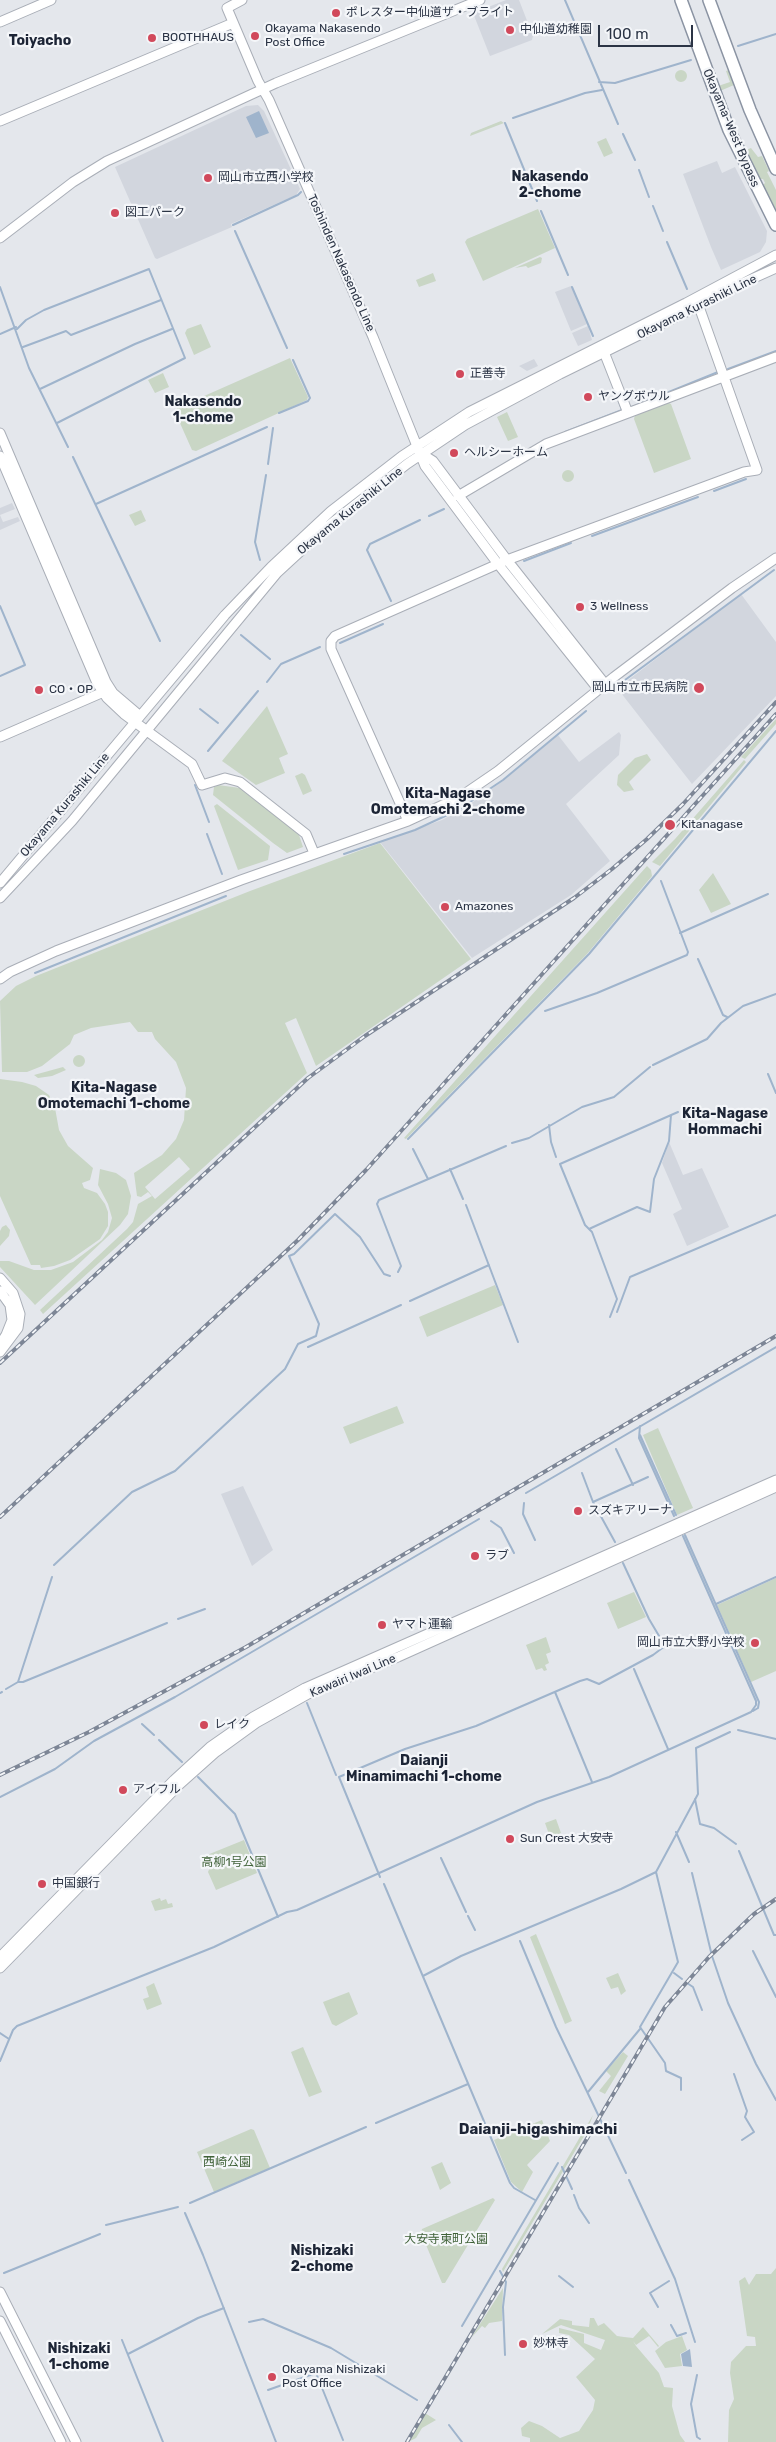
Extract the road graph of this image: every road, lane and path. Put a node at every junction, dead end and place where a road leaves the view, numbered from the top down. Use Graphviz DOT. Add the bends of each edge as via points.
graph roads {
  1 [pos="51,0"];
  2 [pos="242,0"];
  3 [pos="480,0"];
  4 [pos="681,0"];
  5 [pos="709,0"];
  6 [pos="0,22"];
  7 [pos="233,23"];
  8 [pos="262,89"];
  9 [pos="0,121"];
  10 [pos="776,169"];
  11 [pos="776,225"];
  12 [pos="0,238"];
  13 [pos="776,255"];
  14 [pos="776,268"];
  15 [pos="697,301"];
  16 [pos="604,352"];
  17 [pos="776,357"];
  18 [pos="725,377"];
  19 [pos="628,413"];
  20 [pos="0,433"];
  21 [pos="419,450"];
  22 [pos="0,456"];
  23 [pos="458,496"];
  24 [pos="776,558"];
  25 [pos="502,562"];
  26 [pos="601,686"];
  27 [pos="107,691"];
  28 [pos="137,719"];
  29 [pos="146,731"];
  30 [pos="0,737"];
  31 [pos="408,821"];
  32 [pos="314,853"];
  33 [pos="0,883"];
  34 [pos="0,898"];
  35 [pos="0,979"];
  36 [pos="0,1278"];
  37 [pos="0,1291"];
  38 [pos="0,1344"];
  39 [pos="0,1352"];
  40 [pos="776,1480"];
  41 [pos="776,1487"];
  42 [pos="0,1957"];
  43 [pos="0,1968"];
  44 [pos="0,2292"];
  45 [pos="0,2322"];
  46 [pos="61,2442"];
  47 [pos="76,2442"];
  1 -- 6 [label="main road"];
  2 -- 7 [label="main road, Toshinden Nakasendo Line" via="227,8"];
  3 -- 8 [label="main road"];
  4 -- 11 [label="highway, Okayama-West Bypass" via="729,130"];
  5 -- 10 [label="highway, Okayama-West Bypass"];
  7 -- 8 [label="main road, Toshinden Nakasendo Line"];
  7 -- 9 [label="main road"];
  8 -- 12 [label="main road" via="107,161"];
  8 -- 21 [label="main road, Toshinden Nakasendo Line" via="270,100 374,337"];
  13 -- 15 [label="main road, Okayama Kurashiki Line"];
  14 -- 15 [label="main road, Okayama Kurashiki Line"];
  15 -- 16 [label="main road, Okayama Kurashiki Line"];
  15 -- 18 [label="main road"];
  15 -- 21 [label="main road, Okayama Kurashiki Line" via="476,408"];
  16 -- 19 [label="main road"];
  16 -- 21 [label="main road, Okayama Kurashiki Line"];
  17 -- 18 [label="main road"];
  18 -- 19 [label="main road"];
  18 -- 25 [label="main road" via="758,470 744,472"];
  19 -- 23 [label="main road" via="546,444"];
  20 -- 27 [label="main road" via="72,599"];
  21 -- 23 [label="main road" via="433,461"];
  21 -- 25 [label="main road, Toshinden Nakasendo Line" via="425,466"];
  21 -- 28 [label="main road, Okayama Kurashiki Line" via="331,511 283,555 225,615"];
  21 -- 29 [label="main road, Okayama Kurashiki Line" via="288,561"];
  22 -- 27 [label="main road"];
  23 -- 25 [label="main road"];
  24 -- 26 [label="main road"];
  25 -- 26 [label="main road"];
  25 -- 31 [label="main road" via="330,641"];
  26 -- 31 [label="main road" via="479,786"];
  27 -- 28 [label="main road"];
  27 -- 30 [label="main road"];
  28 -- 29 [label="main road"];
  28 -- 33 [label="main road, Okayama Kurashiki Line"];
  29 -- 32 [label="main road" via="192,764 202,785 225,778 240,782 306,834"];
  29 -- 34 [label="main road, Okayama Kurashiki Line" via="72,821"];
  31 -- 32 [label="main road"];
  32 -- 35 [label="main road" via="56,951"];
  36 -- 39 [label="main road" via="13,1293 20,1314 18,1328"];
  37 -- 38 [label="main road" via="10,1305 12,1320"];
  40 -- 42 [label="main road, Kawairi Iwai Line" via="305,1688 253,1717 210,1747 174,1780"];
  41 -- 43 [label="main road, Kawairi Iwai Line" via="398,1657 308,1694 256,1723 183,1780"];
  44 -- 47 [label="main road"];
  45 -- 46 [label="main road"];
}
